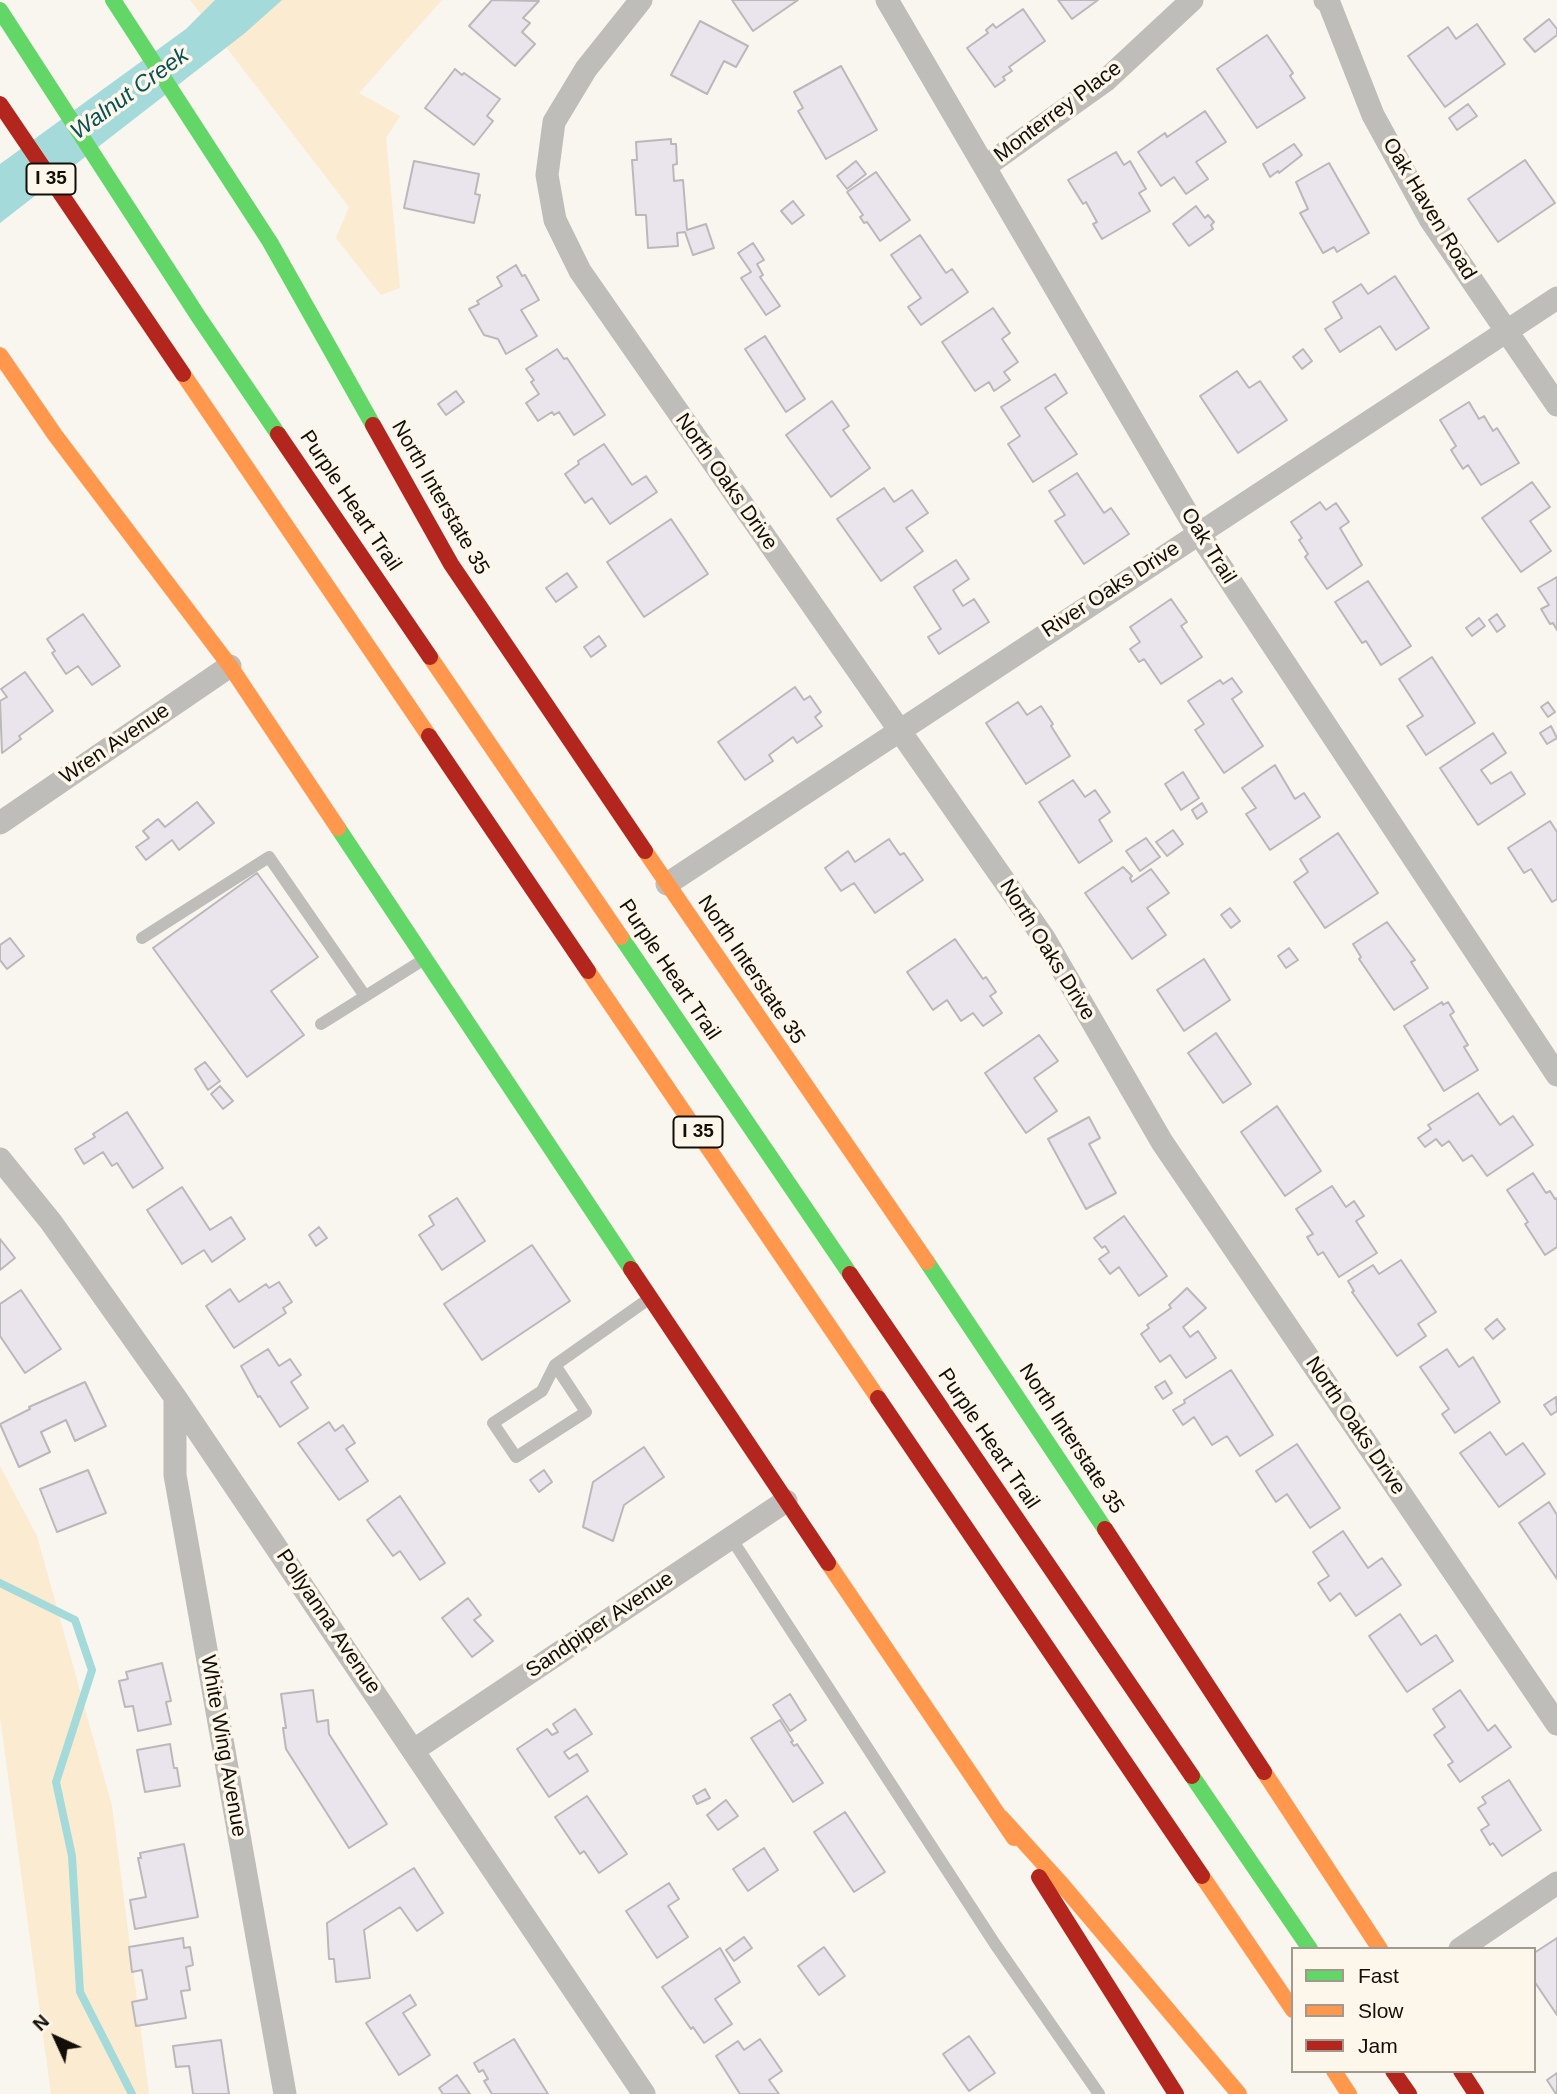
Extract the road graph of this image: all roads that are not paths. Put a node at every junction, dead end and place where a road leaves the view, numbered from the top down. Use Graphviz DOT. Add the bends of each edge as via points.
graph roads {
  1 [pos="641,0"];
  2 [pos="887,0"];
  3 [pos="1192,0"];
  4 [pos="1325,0"];
  5 [pos="115,3"];
  6 [pos="0,10"];
  7 [pos="0,104"];
  8 [pos="986,166"];
  9 [pos="1557,298"];
  10 [pos="1508,331"];
  11 [pos="0,355"];
  12 [pos="1557,405"];
  13 [pos="1198,532"];
  14 [pos="230,666"];
  15 [pos="898,730"];
  16 [pos="0,823"];
  17 [pos="667,884"];
  18 [pos="142,938"];
  19 [pos="426,958"];
  20 [pos="365,996"];
  21 [pos="321,1024"];
  22 [pos="1557,1075"];
  23 [pos="0,1159"];
  24 [pos="651,1298"];
  25 [pos="555,1365"];
  26 [pos="175,1397"];
  27 [pos="786,1501"];
  28 [pos="731,1538"];
  29 [pos="1557,1724"];
  30 [pos="414,1749"];
  31 [pos="1000,1817"];
  32 [pos="1557,1882"];
  33 [pos="1309,1947"];
  34 [pos="1379,1947"];
  35 [pos="1463,1947"];
  36 [pos="1291,2007"];
  37 [pos="1335,2073"];
  38 [pos="1395,2073"];
  39 [pos="1462,2073"];
  40 [pos="285,2094"];
  41 [pos="644,2094"];
  42 [pos="1099,2094"];
  43 [pos="1176,2094"];
  44 [pos="1239,2094"];
  45 [pos="1349,2094"];
  46 [pos="1409,2094"];
  47 [pos="1476,2094"];
  1 -- 15 [label="street, North Oaks Drive" via="586,69 554,122 547,175 555,220 580,271"];
  2 -- 8 [label="street, Oak Trail"];
  3 -- 8 [label="street, Monterrey Place" via="1105,81"];
  4 -- 10 [label="street, Oak Haven Road" via="1373,115 1430,219"];
  5 -- 17 [label="main road, North Interstate 35" via="270,242 451,564"];
  6 -- 33 [label="main road, Purple Heart Trail / I 35" via="206,327"];
  7 -- 36 [label="main road, I 35"];
  8 -- 13 [label="street, Oak Trail"];
  9 -- 10 [label="street, River Oaks Drive"];
  10 -- 12 [label="street, Oak Haven Road"];
  10 -- 13 [label="street, River Oaks Drive"];
  11 -- 14 [label="main road"];
  13 -- 15 [label="street, River Oaks Drive"];
  13 -- 22 [label="street, Oak Trail"];
  14 -- 16 [label="street, Wren Avenue"];
  14 -- 19 [label="main road"];
  15 -- 17 [label="street, River Oaks Drive"];
  15 -- 29 [label="street, North Oaks Drive" via="1044,938 1163,1142"];
  17 -- 34 [label="main road, North Interstate 35" via="995,1361"];
  18 -- 20 [label="lane" via="269,857"];
  19 -- 20 [label="lane"];
  19 -- 24 [label="main road"];
  20 -- 21 [label="lane"];
  23 -- 26 [label="street, Pollyanna Avenue" via="51,1222"];
  24 -- 25 [label="lane"];
  24 -- 27 [label="main road"];
  25 -- 25 [label="lane" via="542,1391 493,1423 516,1457 586,1412"];
  26 -- 30 [label="street, Pollyanna Avenue"];
  26 -- 40 [label="street, White Wing Avenue" via="175,1475"];
  27 -- 28 [label="street, Sandpiper Avenue"];
  27 -- 31 [label="main road"];
  28 -- 30 [label="street, Sandpiper Avenue"];
  28 -- 42 [label="lane" via="995,1944"];
  30 -- 41 [label="street, Pollyanna Avenue"];
  31 -- 43 [label="main road"];
  31 -- 44 [label="main road"];
  32 -- 35 [label="street"];
  37 -- 45 [label="main road"];
  38 -- 46 [label="main road"];
  39 -- 47 [label="main road"];
}
